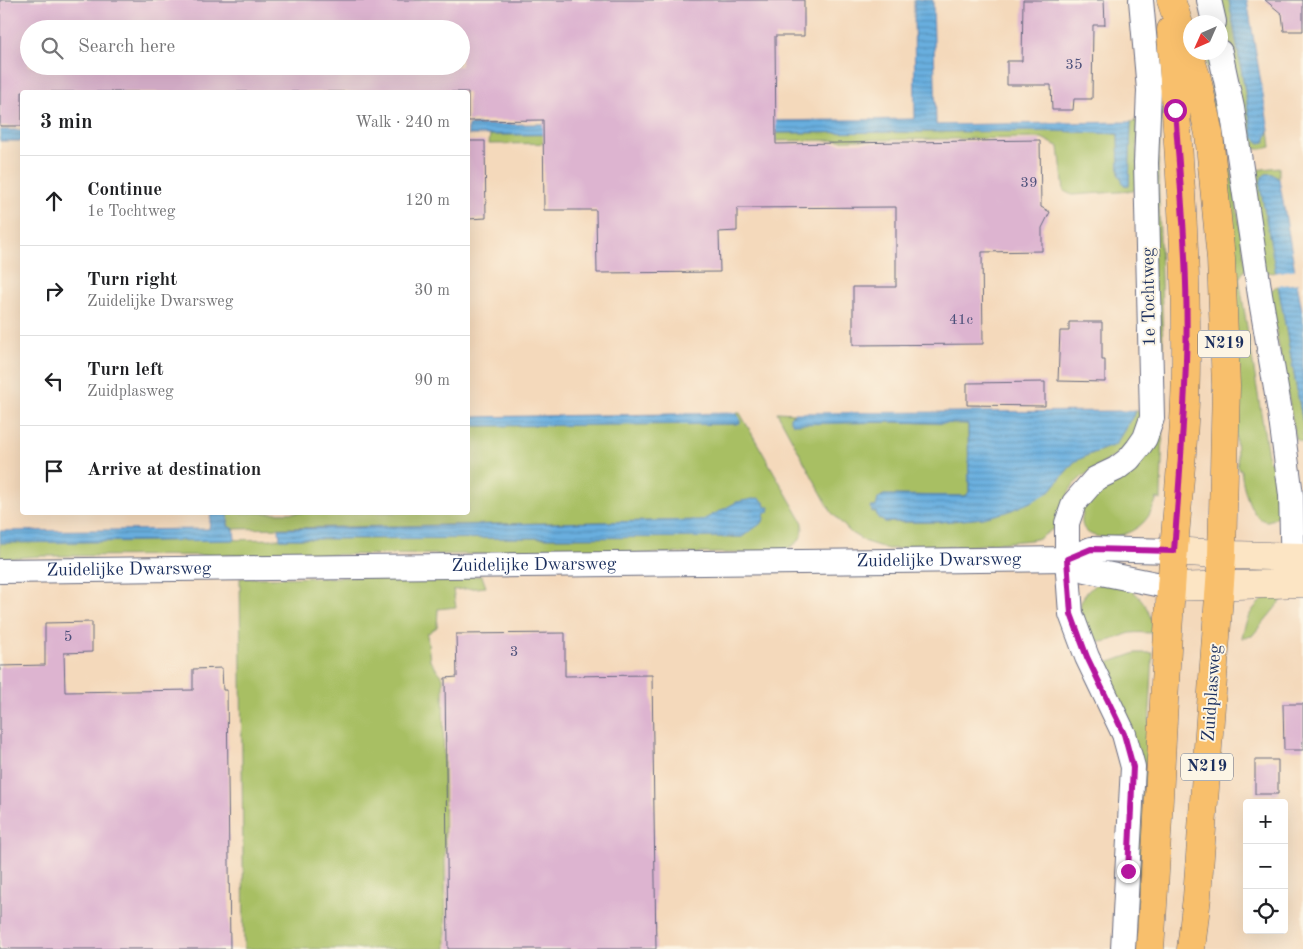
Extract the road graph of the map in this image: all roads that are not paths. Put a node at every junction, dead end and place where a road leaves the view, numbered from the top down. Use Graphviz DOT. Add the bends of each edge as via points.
graph roads {
  1 [pos="1141,0"];
  2 [pos="1170,0"];
  3 [pos="1209,0"];
  4 [pos="1212,15"];
  5 [pos="1222,60"];
  6 [pos="1174,551"];
  7 [pos="1222,555"];
  8 [pos="1067,559"];
  9 [pos="1298,570"];
  10 [pos="0,571"];
  11 [pos="1220,585"];
  12 [pos="1171,587"];
  13 [pos="1123,949"];
  14 [pos="1150,949"];
  15 [pos="1190,949"];
  1 -- 8 [label="street, 1e Tochtweg" via="1149,90 1146,163 1152,418 1145,438 1129,459 1095,479 1074,503 1067,523"];
  2 -- 6 [label="main road, 1e Tochtweg / N219" via="1186,274 1186,360"];
  2 -- 7 [label="main road, 1e Tochtweg / N219" via="1197,79 1209,134 1220,249 1226,386"];
  3 -- 4 [label="street"];
  5 -- 9 [label="street" via="1280,412"];
  6 -- 7 [label="street, Zuidelijke Dwarsweg"];
  6 -- 8 [label="street, Zuidelijke Dwarsweg" via="1091,549"];
  6 -- 12 [label="main road, N219"];
  7 -- 9 [label="street, Zuidelijke Dwarsweg"];
  7 -- 11 [label="main road, N219"];
  8 -- 10 [label="street, Zuidelijke Dwarsweg"];
  8 -- 12 [label="street, Zuidelijke Dwarsweg" via="1086,570"];
  8 -- 13 [label="street" via="1071,614 1087,657 1124,734 1133,767"];
  9 -- 11 [label="street, Zuidelijke Dwarsweg"];
  11 -- 12 [label="street, Zuidelijke Dwarsweg"];
  11 -- 15 [label="main road, Zuidplasweg / N219" via="1197,897"];
  12 -- 14 [label="main road, N219"];
}
